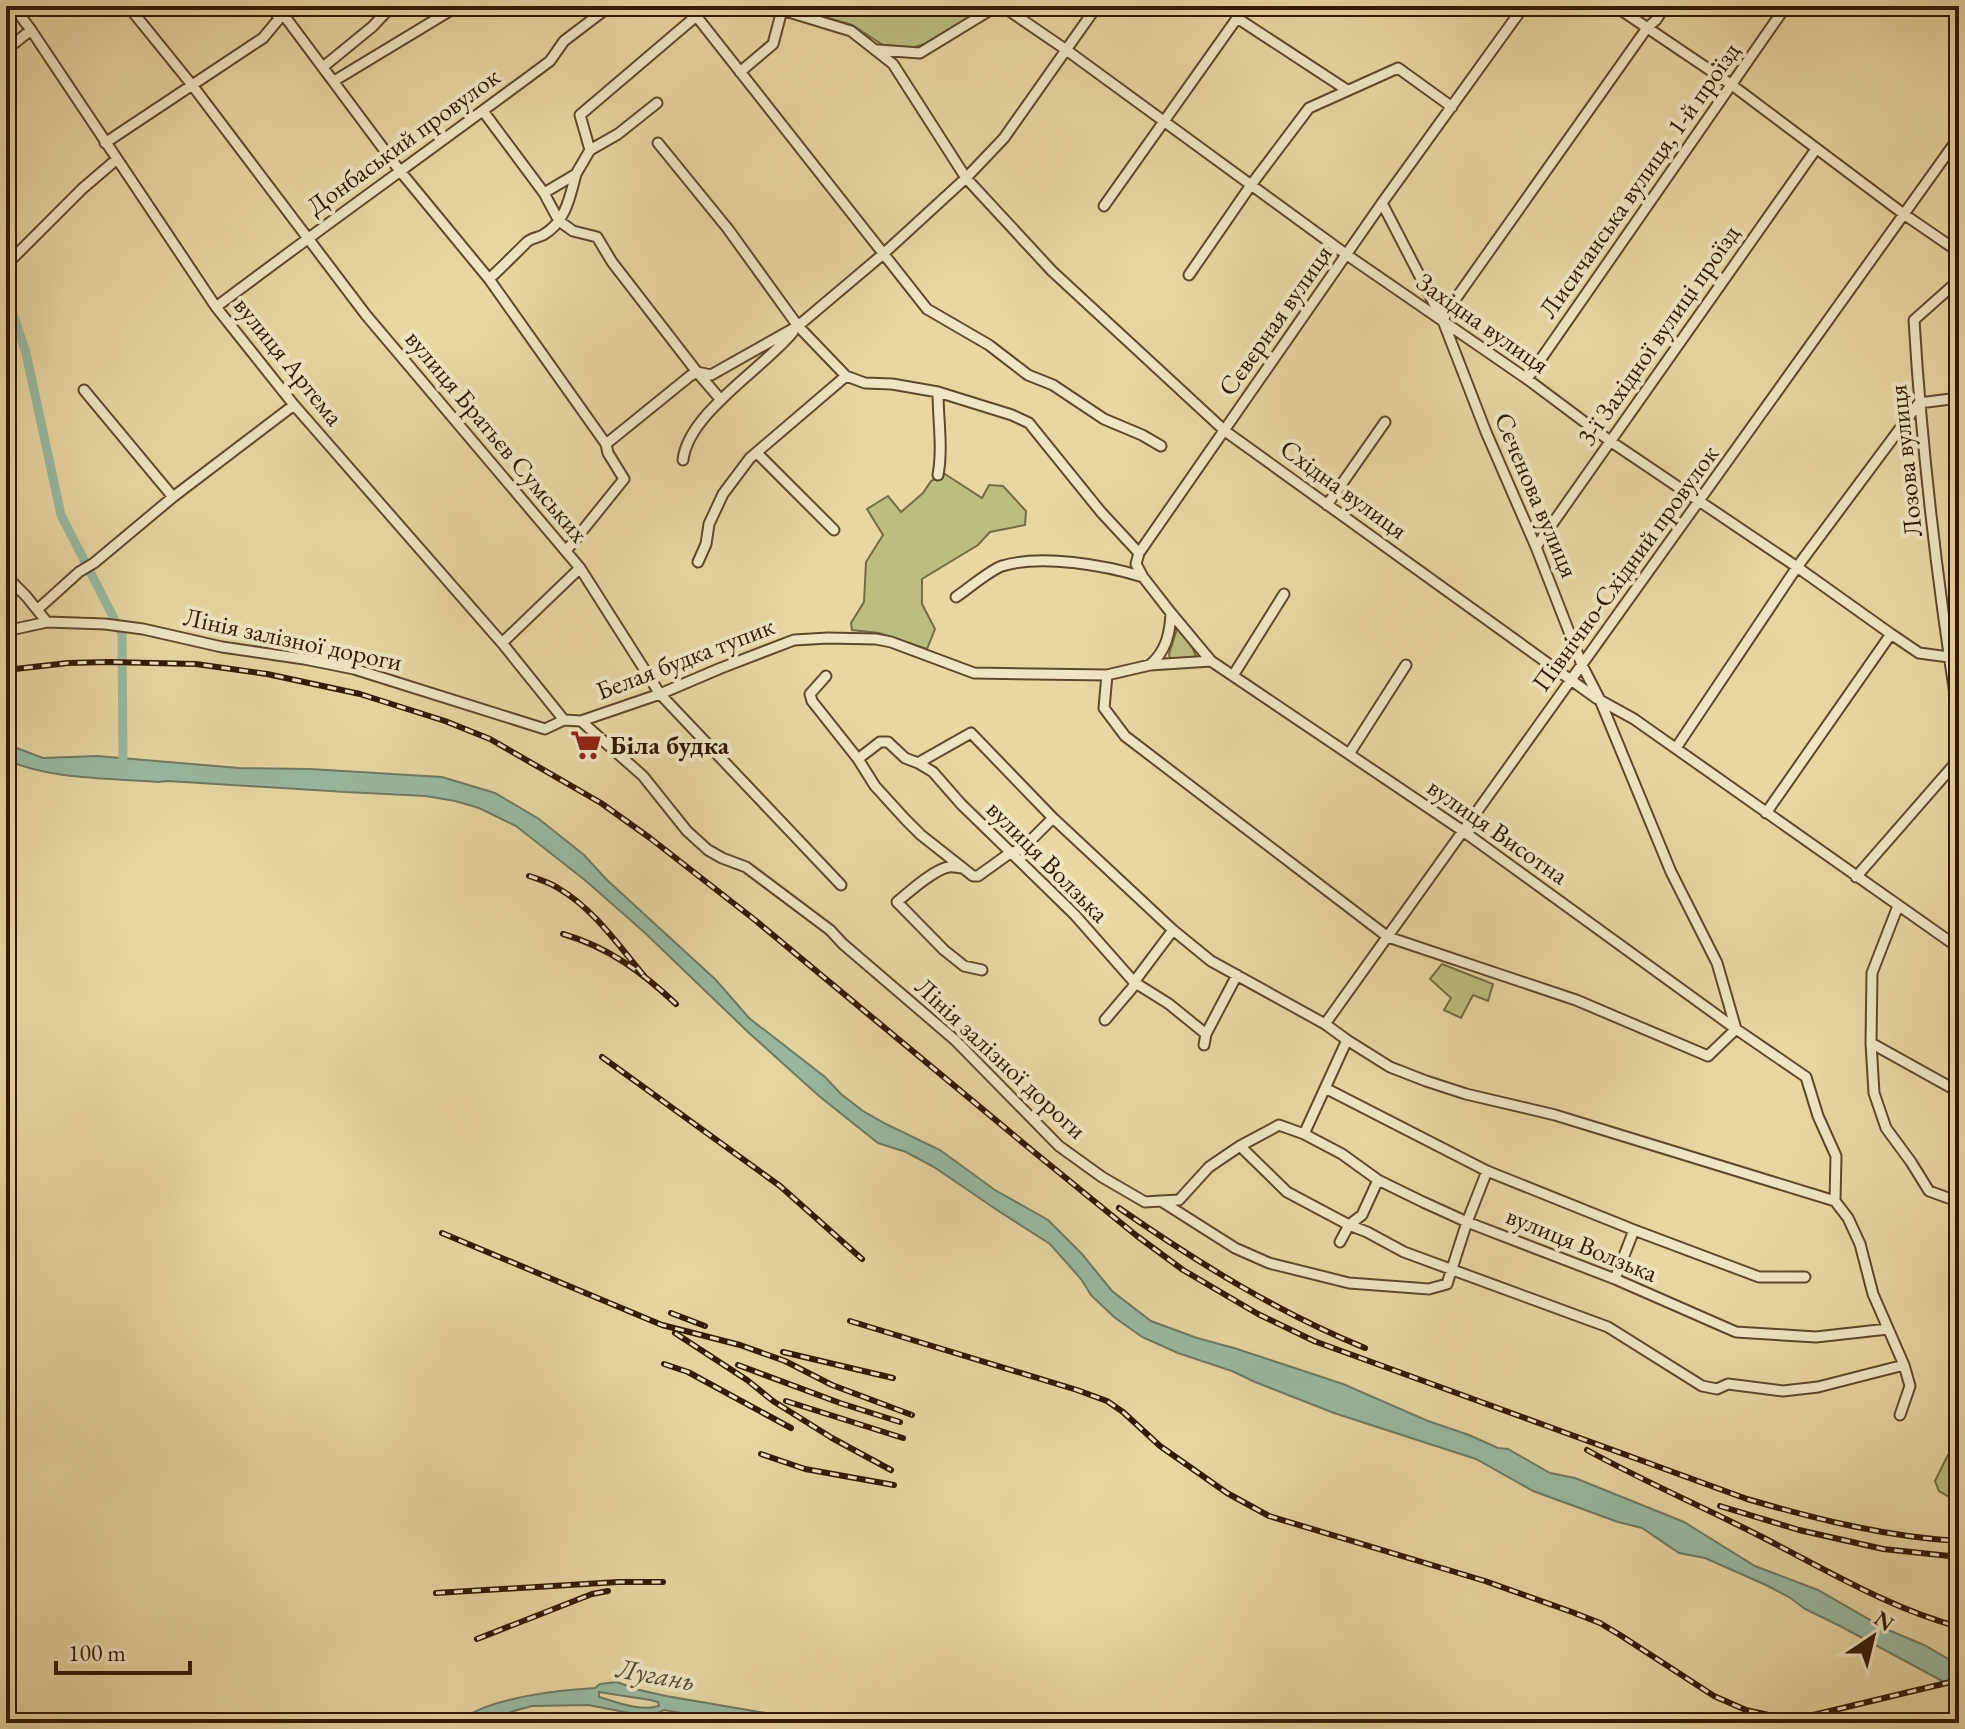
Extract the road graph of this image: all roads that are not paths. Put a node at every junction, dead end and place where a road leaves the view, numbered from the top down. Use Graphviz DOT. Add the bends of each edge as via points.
graph roads {
  1 [pos="13,6"];
  2 [pos="128,6"];
  3 [pos="271,6"];
  4 [pos="293,6"];
  5 [pos="392,6"];
  6 [pos="458,6"];
  7 [pos="610,6"];
  8 [pos="708,6"];
  9 [pos="770,6"];
  10 [pos="1000,6"];
  11 [pos="1097,6"];
  12 [pos="1524,6"];
  13 [pos="1615,6"];
  14 [pos="1665,6"];
  15 [pos="1786,6"];
  16 [pos="782,10"];
  17 [pos="1241,12"];
  18 [pos="281,16"];
  19 [pos="697,17"];
  20 [pos="1647,28"];
  21 [pos="31,30"];
  22 [pos="1065,49"];
  23 [pos="6,50"];
  24 [pos="876,50"];
  25 [pos="323,67"];
  26 [pos="740,72"];
  27 [pos="334,81"];
  28 [pos="192,85"];
  29 [pos="1732,85"];
  30 [pos="1347,90"];
  31 [pos="657,103"];
  32 [pos="1452,107"];
  33 [pos="483,111"];
  34 [pos="1162,122"];
  35 [pos="1959,137"];
  36 [pos="105,143"];
  37 [pos="658,143"];
  38 [pos="1816,149"];
  39 [pos="590,150"];
  40 [pos="117,159"];
  41 [pos="400,171"];
  42 [pos="576,174"];
  43 [pos="966,178"];
  44 [pos="1251,185"];
  45 [pos="544,193"];
  46 [pos="1382,203"];
  47 [pos="1104,206"];
  48 [pos="1905,215"];
  49 [pos="559,221"];
  50 [pos="307,238"];
  51 [pos="1959,252"];
  52 [pos="882,255"];
  53 [pos="1347,255"];
  54 [pos="9,263"];
  55 [pos="1189,275"];
  56 [pos="489,279"];
  57 [pos="1959,280"];
  58 [pos="216,307"];
  59 [pos="1443,321"];
  60 [pos="798,326"];
  61 [pos="697,372"];
  62 [pos="846,376"];
  63 [pos="1527,379"];
  64 [pos="84,390"];
  65 [pos="938,392"];
  66 [pos="1959,398"];
  67 [pos="721,400"];
  68 [pos="1919,403"];
  69 [pos="294,405"];
  70 [pos="1385,422"];
  71 [pos="1225,431"];
  72 [pos="1610,441"];
  73 [pos="606,444"];
  74 [pos="1161,446"];
  75 [pos="757,453"];
  76 [pos="683,460"];
  77 [pos="938,475"];
  78 [pos="173,497"];
  79 [pos="1700,501"];
  80 [pos="1327,505"];
  81 [pos="834,530"];
  82 [pos="1536,547"];
  83 [pos="566,551"];
  84 [pos="1139,553"];
  85 [pos="698,562"];
  86 [pos="1797,567"];
  87 [pos="580,568"];
  88 [pos="6,576"];
  89 [pos="1143,577"];
  90 [pos="1284,594"];
  91 [pos="956,597"];
  92 [pos="38,609"];
  93 [pos="1171,613"];
  94 [pos="47,622"];
  95 [pos="6,631"];
  96 [pos="1891,634"];
  97 [pos="502,643"];
  98 [pos="1954,656"];
  99 [pos="1211,661"];
  100 [pos="1150,665"];
  101 [pos="1406,665"];
  102 [pos="1582,665"];
  103 [pos="1234,674"];
  104 [pos="1107,675"];
  105 [pos="826,676"];
  106 [pos="1571,680"];
  107 [pos="660,694"];
  108 [pos="1600,700"];
  109 [pos="564,720"];
  110 [pos="1959,720"];
  111 [pos="581,721"];
  112 [pos="1676,748"];
  113 [pos="1349,754"];
  114 [pos="858,759"];
  115 [pos="1959,759"];
  116 [pos="918,763"];
  117 [pos="1766,813"];
  118 [pos="1053,818"];
  119 [pos="1463,831"];
  120 [pos="1010,853"];
  121 [pos="966,869"];
  122 [pos="1856,877"];
  123 [pos="841,885"];
  124 [pos="1898,906"];
  125 [pos="1173,930"];
  126 [pos="1388,937"];
  127 [pos="1959,948"];
  128 [pos="982,970"];
  129 [pos="1237,975"];
  130 [pos="1134,982"];
  131 [pos="1105,1020"];
  132 [pos="1325,1024"];
  133 [pos="1736,1029"];
  134 [pos="1347,1040"];
  135 [pos="1871,1043"];
  136 [pos="1325,1088"];
  137 [pos="1959,1092"];
  138 [pos="1304,1134"];
  139 [pos="1240,1146"];
  140 [pos="1487,1171"];
  141 [pos="1378,1180"];
  142 [pos="1161,1201"];
  143 [pos="1835,1201"];
  144 [pos="1959,1202"];
  145 [pos="1467,1222"];
  146 [pos="1349,1225"];
  147 [pos="1634,1230"];
  148 [pos="1340,1242"];
  149 [pos="1452,1270"];
  150 [pos="1805,1277"];
  151 [pos="1615,1279"];
  152 [pos="1888,1329"];
  153 [pos="1904,1365"];
  154 [pos="1900,1415"];
  1 -- 21 [label="street, вулиця Артема"];
  2 -- 28 [label="street, вулиця Братьєв Сумських"];
  3 -- 18 [label="street"];
  4 -- 18 [label="street"];
  5 -- 25 [label="street"];
  6 -- 27 [label="street"];
  7 -- 33 [label="street, Донбаський провулок" via="564,41 550,61"];
  8 -- 19 [label="street"];
  9 -- 16 [label="street, Східна вулиця"];
  10 -- 22 [label="street, Західна вулиця"];
  10 -- 24 [label="street, Західна вулиця" via="920,53"];
  11 -- 22 [label="street"];
  12 -- 32 [label="street, Сєвєрная вулиця"];
  13 -- 20 [label="street"];
  14 -- 20 [label="street"];
  15 -- 29 [label="street, Лисичанська вулиця, 1-й проїзд"];
  16 -- 24 [label="street, Східна вулиця" via="851,31"];
  16 -- 26 [label="street" via="773,44"];
  17 -- 30 [label="street"];
  17 -- 34 [label="street"];
  18 -- 25 [label="street"];
  18 -- 28 [label="street" via="263,38"];
  19 -- 26 [label="street"];
  19 -- 39 [label="street" via="580,115"];
  20 -- 29 [label="street"];
  20 -- 59 [label="street"];
  21 -- 23 [label="street"];
  21 -- 36 [label="street, вулиця Артема"];
  22 -- 34 [label="street, Західна вулиця"];
  22 -- 43 [label="street" via="1004,138"];
  24 -- 43 [label="street, Східна вулиця" via="893,64"];
  25 -- 27 [label="street"];
  26 -- 52 [label="street"];
  27 -- 41 [label="street"];
  28 -- 36 [label="street"];
  28 -- 50 [label="street, вулиця Братьєв Сумських"];
  29 -- 38 [label="street"];
  29 -- 63 [label="street, Лисичанська вулиця, 1-й проїзд"];
  30 -- 32 [label="street" via="1398,68"];
  30 -- 44 [label="street" via="1309,108"];
  31 -- 39 [label="street"];
  32 -- 46 [label="street, Сєвєрная вулиця"];
  33 -- 41 [label="street, Донбаський провулок"];
  33 -- 45 [label="street"];
  34 -- 44 [label="street, Західна вулиця"];
  34 -- 47 [label="street"];
  35 -- 48 [label="street, Північно-Східний провулок"];
  36 -- 40 [label="street, вулиця Артема"];
  37 -- 60 [label="street"];
  38 -- 48 [label="street"];
  38 -- 72 [label="street, 3-ї Західної вулиці проїзд"];
  39 -- 42 [label="street"];
  40 -- 54 [label="street"];
  40 -- 58 [label="street, вулиця Артема"];
  41 -- 50 [label="street, Донбаський провулок"];
  41 -- 56 [label="street"];
  42 -- 45 [label="street"];
  42 -- 49 [label="street"];
  43 -- 52 [label="street"];
  43 -- 71 [label="street, Східна вулиця" via="1052,271"];
  44 -- 53 [label="street, Західна вулиця"];
  44 -- 55 [label="street"];
  45 -- 49 [label="street"];
  46 -- 53 [label="street, Сєвєрная вулиця"];
  46 -- 59 [label="street, Сєченова вулиця"];
  48 -- 51 [label="street"];
  48 -- 79 [label="street, Північно-Східний провулок"];
  49 -- 56 [label="street" via="527,241"];
  49 -- 61 [label="street" via="597,237"];
  50 -- 58 [label="street, Донбаський провулок"];
  50 -- 83 [label="street, вулиця Братьєв Сумських"];
  52 -- 60 [label="street"];
  52 -- 74 [label="street" via="927,309 1028,375"];
  53 -- 59 [label="street, Західна вулиця"];
  53 -- 71 [label="street, Сєвєрная вулиця"];
  56 -- 73 [label="street"];
  57 -- 68 [label="street, Лозова вулиця" via="1914,320"];
  58 -- 69 [label="street, вулиця Артема"];
  59 -- 63 [label="street, Західна вулиця"];
  59 -- 82 [label="street, Сєченова вулиця"];
  60 -- 61 [label="street" via="711,375"];
  60 -- 62 [label="street"];
  60 -- 67 [label="street"];
  61 -- 67 [label="street"];
  61 -- 73 [label="street"];
  62 -- 65 [label="street"];
  62 -- 75 [label="street"];
  63 -- 72 [label="street, Західна вулиця"];
  64 -- 78 [label="street"];
  65 -- 77 [label="street"];
  65 -- 84 [label="street" via="1029,423"];
  66 -- 68 [label="street"];
  67 -- 76 [label="street" via="697,427"];
  68 -- 86 [label="street"];
  68 -- 98 [label="street, Лозова вулиця"];
  69 -- 78 [label="street"];
  69 -- 97 [label="street, вулиця Артема"];
  70 -- 80 [label="street"];
  71 -- 80 [label="street, Східна вулиця"];
  71 -- 84 [label="street, Сєвєрная вулиця"];
  72 -- 79 [label="street, Західна вулиця"];
  72 -- 82 [label="street, 3-ї Західної вулиці проїзд"];
  73 -- 83 [label="street" via="624,479"];
  75 -- 81 [label="street"];
  75 -- 85 [label="street" via="723,494"];
  78 -- 92 [label="street"];
  79 -- 86 [label="street, Західна вулиця"];
  79 -- 102 [label="street, Північно-Східний провулок"];
  80 -- 106 [label="street, Східна вулиця"];
  82 -- 102 [label="street, Сєченова вулиця"];
  83 -- 87 [label="street, вулиця Братьєв Сумських"];
  84 -- 89 [label="street" via="1136,564"];
  86 -- 96 [label="street, Західна вулиця"];
  86 -- 112 [label="street"];
  87 -- 97 [label="street"];
  87 -- 107 [label="street, вулиця Братьєв Сумських"];
  88 -- 92 [label="street"];
  89 -- 91 [label="street" via="1045,559 1001,566"];
  89 -- 93 [label="street"];
  90 -- 103 [label="street"];
  92 -- 94 [label="street"];
  93 -- 99 [label="street"];
  93 -- 100 [label="street" via="1167,641"];
  94 -- 95 [label="street, Лінія залізної дороги"];
  94 -- 109 [label="street, Лінія залізної дороги" via="125,626 354,669 545,729"];
  96 -- 98 [label="street, Західна вулиця" via="1919,653"];
  96 -- 117 [label="street"];
  97 -- 109 [label="street, вулиця Артема"];
  98 -- 110 [label="street, Лозова вулиця"];
  99 -- 100 [label="street"];
  99 -- 103 [label="street, вулиця Висотна"];
  100 -- 104 [label="street, Белая будка тупик"];
  101 -- 113 [label="street"];
  102 -- 106 [label="street, Північно-Східний провулок"];
  102 -- 108 [label="street, Сєченова вулиця"];
  103 -- 113 [label="street, вулиця Висотна"];
  104 -- 107 [label="street, Белая будка тупик" via="974,673 891,642 828,638 794,640"];
  104 -- 126 [label="street" via="1104,708 1125,736"];
  105 -- 114 [label="street" via="810,694 812,701"];
  106 -- 108 [label="street, Східна вулиця"];
  106 -- 119 [label="street, Північно-Східний провулок"];
  107 -- 111 [label="street, Белая будка тупик"];
  107 -- 123 [label="street, вулиця Братьєв Сумських"];
  108 -- 112 [label="street, Східна вулиця"];
  108 -- 133 [label="street, Сєченова вулиця" via="1671,872 1717,963"];
  109 -- 111 [label="street, Белая будка тупик"];
  111 -- 142 [label="street, Лінія залізної дороги" via="643,776 708,850 746,867 830,930 955,1040 1059,1146 1145,1202"];
  112 -- 117 [label="street, Східна вулиця"];
  113 -- 119 [label="street, вулиця Висотна"];
  114 -- 116 [label="street, вулиця Волзька" via="888,742"];
  114 -- 121 [label="street" via="905,819"];
  115 -- 122 [label="street"];
  116 -- 118 [label="street" via="971,733"];
  116 -- 120 [label="street, вулиця Волзька" via="933,772"];
  117 -- 122 [label="street, Східна вулиця"];
  118 -- 120 [label="street" via="1022,849"];
  118 -- 125 [label="street"];
  119 -- 126 [label="street, Північно-Східний провулок"];
  119 -- 133 [label="street, вулиця Висотна"];
  120 -- 121 [label="street" via="978,876"];
  120 -- 130 [label="street, вулиця Волзька"];
  121 -- 128 [label="street" via="948,867 897,902 944,950 964,966"];
  122 -- 124 [label="street, Східна вулиця"];
  124 -- 127 [label="street, Східна вулиця"];
  124 -- 135 [label="street" via="1872,973"];
  125 -- 129 [label="street"];
  125 -- 130 [label="street"];
  126 -- 132 [label="street, Північно-Східний провулок"];
  126 -- 133 [label="street" via="1576,1000 1708,1056"];
  129 -- 130 [label="street, вулиця Волзька" via="1205,1040 1169,1004"];
  129 -- 132 [label="street"];
  130 -- 131 [label="street"];
  132 -- 134 [label="street"];
  133 -- 143 [label="street, вулиця Висотна" via="1806,1077 1836,1156"];
  134 -- 136 [label="street"];
  134 -- 143 [label="street" via="1390,1067 1426,1081"];
  135 -- 137 [label="street"];
  135 -- 144 [label="street" via="1874,1093 1886,1128 1929,1191"];
  136 -- 138 [label="street"];
  136 -- 140 [label="street"];
  138 -- 139 [label="street, вулиця Волзька" via="1279,1125"];
  138 -- 141 [label="street, вулиця Волзька"];
  139 -- 142 [label="street" via="1209,1167 1179,1200"];
  139 -- 146 [label="street" via="1287,1192"];
  140 -- 145 [label="street"];
  140 -- 147 [label="street"];
  141 -- 145 [label="street, вулиця Волзька"];
  141 -- 146 [label="street" via="1362,1215"];
  142 -- 149 [label="street, Лінія залізної дороги" via="1269,1263 1349,1283 1429,1289 1447,1284"];
  143 -- 152 [label="street" via="1860,1244"];
  145 -- 149 [label="street"];
  145 -- 151 [label="street, вулиця Волзька"];
  146 -- 148 [label="street"];
  146 -- 149 [label="street"];
  147 -- 150 [label="street" via="1759,1277"];
  147 -- 151 [label="street"];
  149 -- 153 [label="street" via="1608,1327 1702,1386 1783,1391"];
  151 -- 152 [label="street, вулиця Волзька" via="1736,1332 1816,1337"];
  152 -- 153 [label="street"];
  153 -- 154 [label="street" via="1910,1386"];
}
